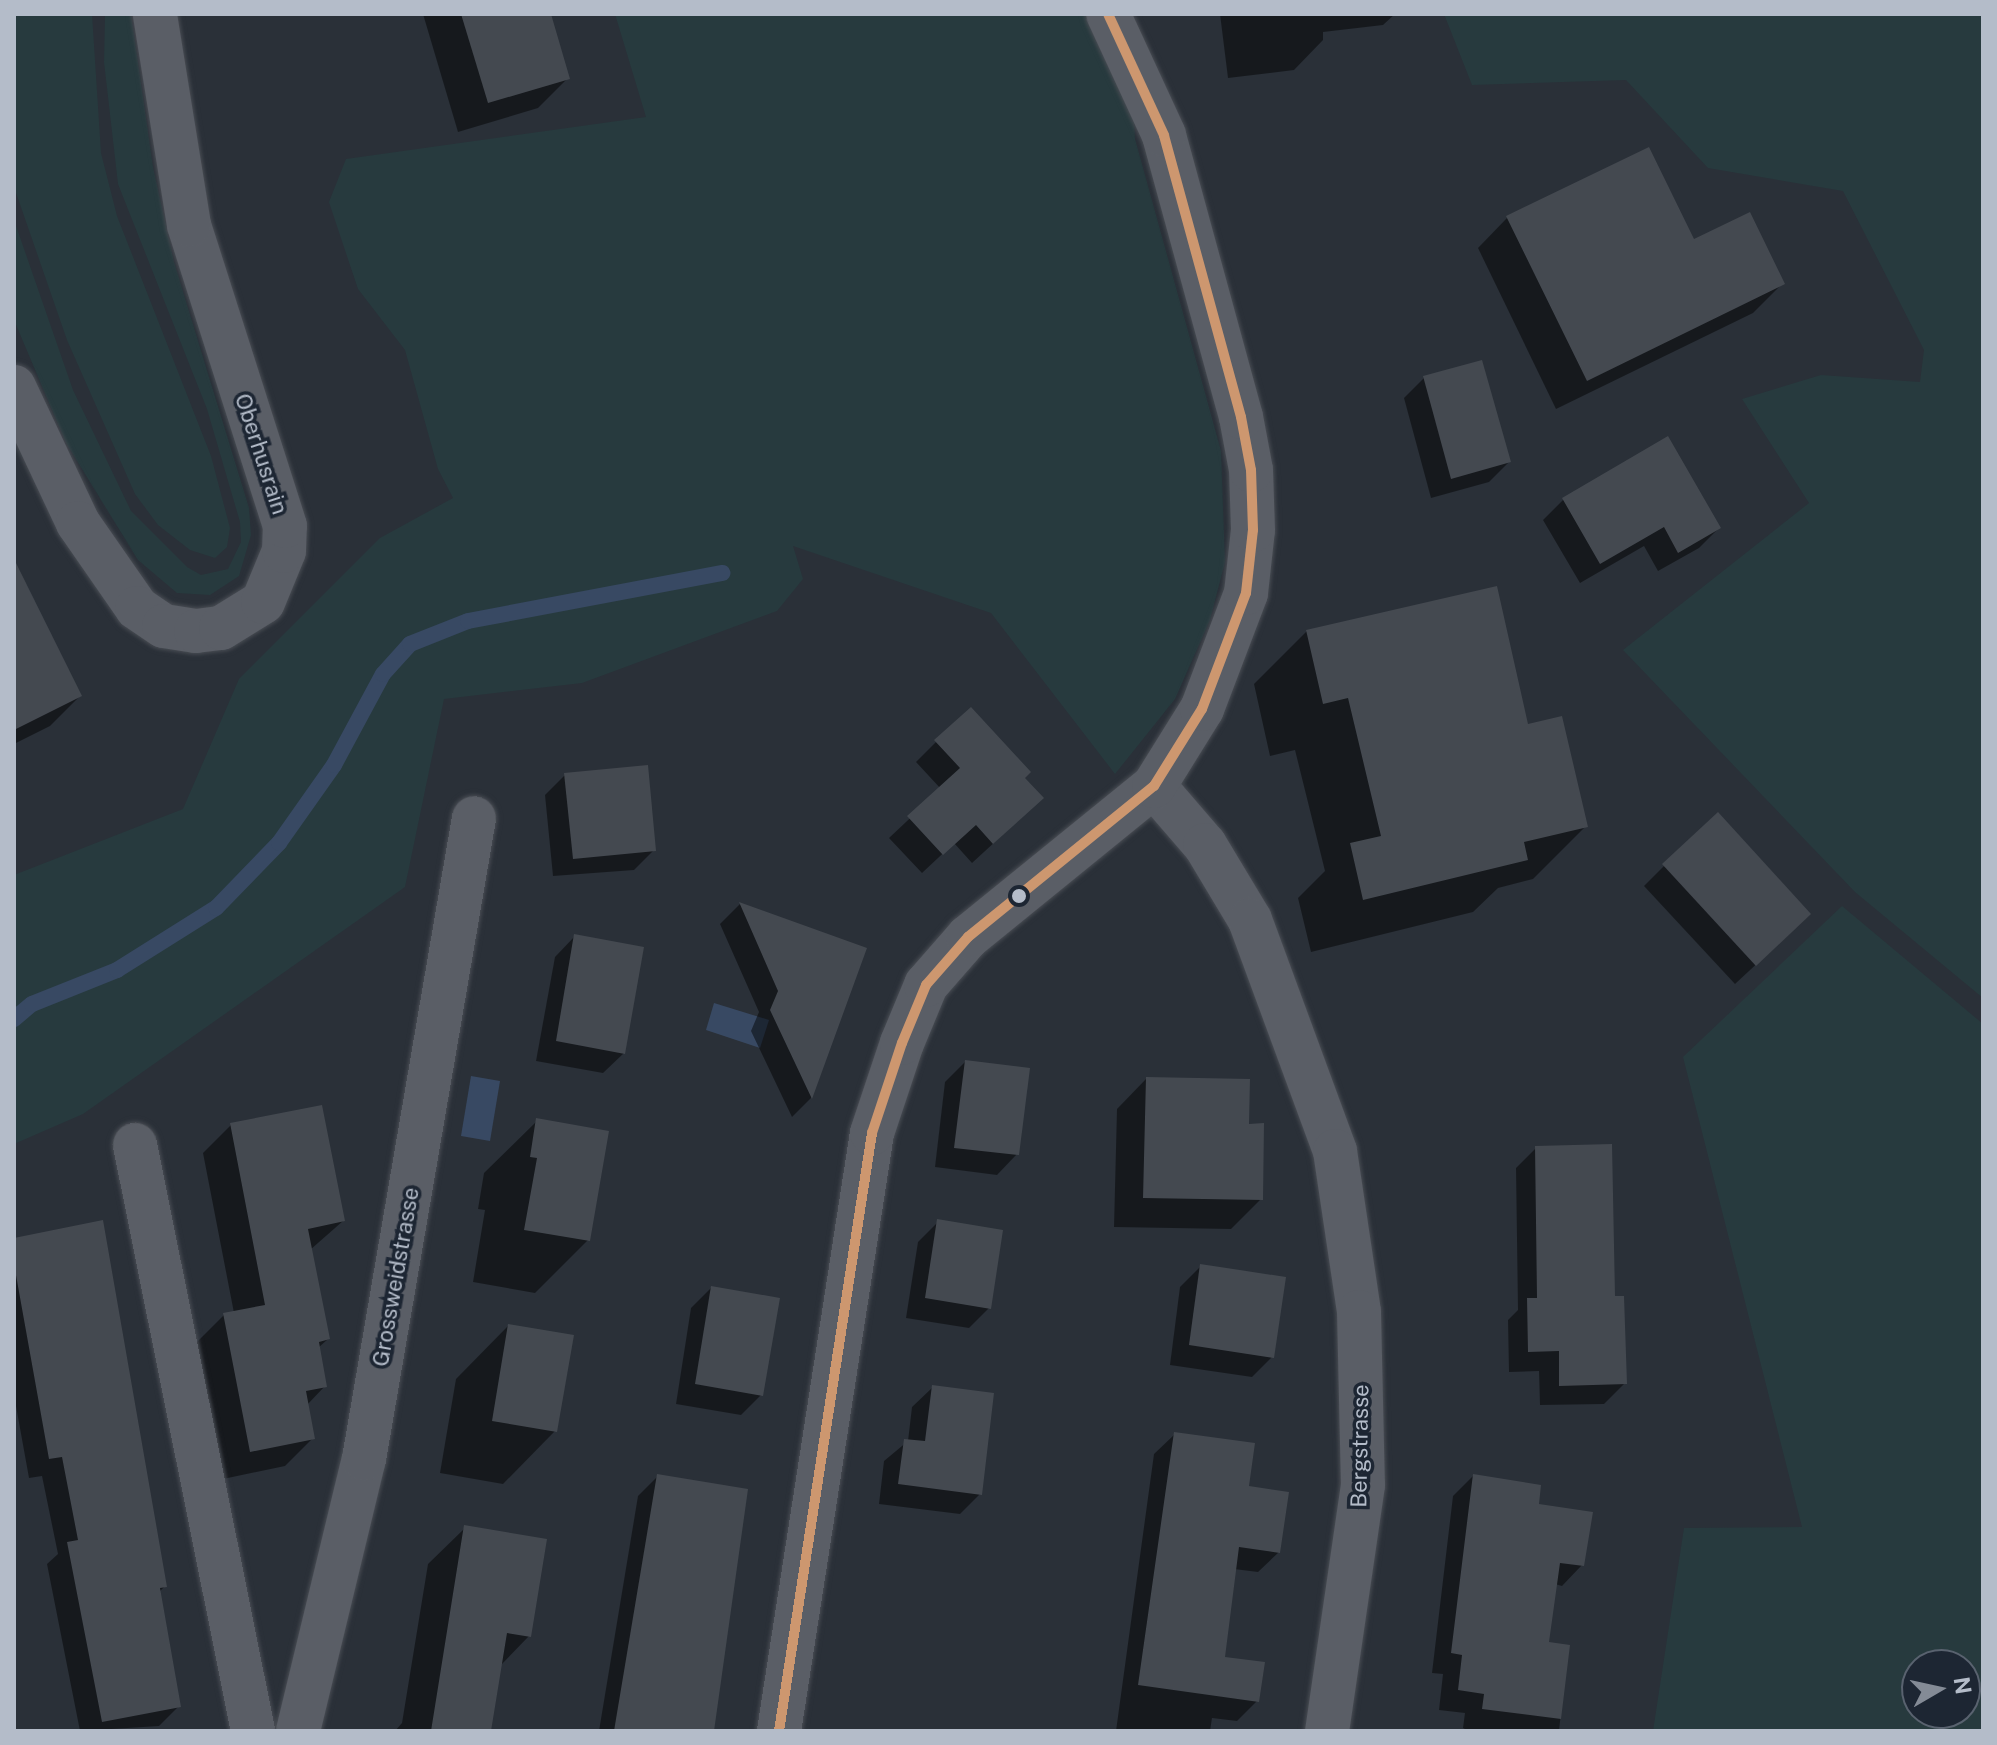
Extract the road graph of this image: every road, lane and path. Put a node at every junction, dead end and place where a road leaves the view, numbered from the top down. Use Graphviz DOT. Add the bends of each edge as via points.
graph roads {
  1 [pos="155,14"];
  2 [pos="1108,14"];
  3 [pos="14,387"];
  4 [pos="1154,786"];
  5 [pos="474,818"];
  6 [pos="135,1145"];
  7 [pos="253,1731"];
  8 [pos="298,1731"];
  9 [pos="779,1731"];
  10 [pos="1327,1731"];
  1 -- 3 [label="street, Oberhusrain" via="189,225 285,526 284,551 263,602 221,628 196,631 164,626 137,608 78,523"];
  2 -- 4 [label="street" via="1164,135 1251,470 1252,562 1235,632 1202,709"];
  4 -- 9 [label="street" via="968,937 926,985 902,1043 872,1133"];
  4 -- 10 [label="street, Bergstrasse" via="1205,845 1244,909 1335,1151 1359,1312 1363,1485"];
  5 -- 8 [label="street, Grossweidstrasse" via="364,1459"];
  6 -- 7 [label="street"];
}
